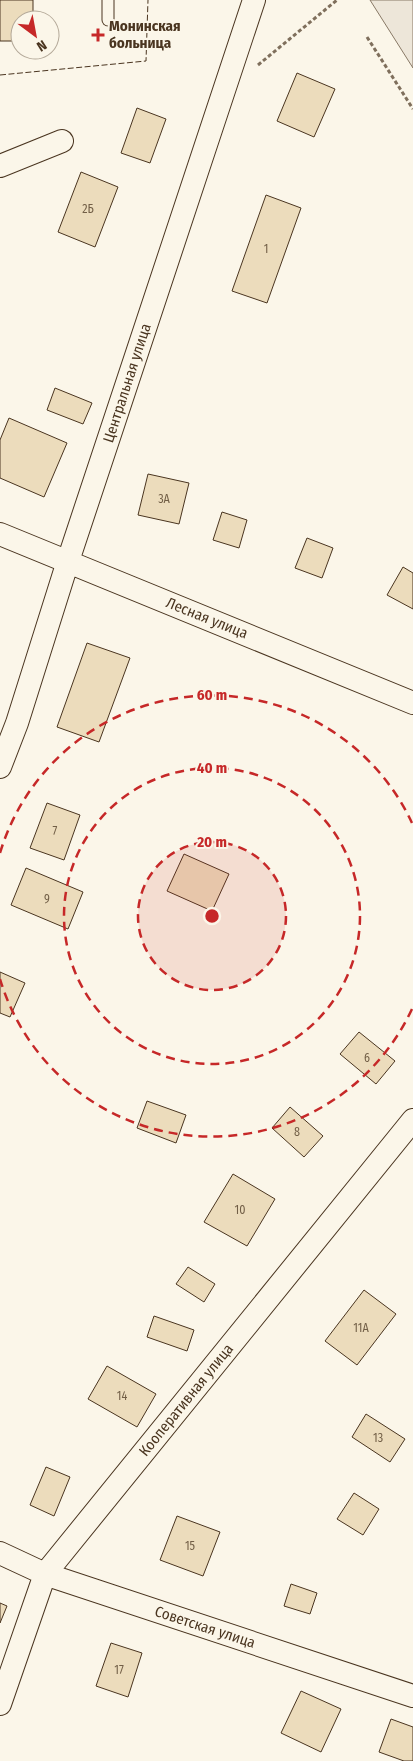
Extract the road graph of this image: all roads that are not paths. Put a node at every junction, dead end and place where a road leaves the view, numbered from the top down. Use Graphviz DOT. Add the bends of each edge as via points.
graph roads {
  1 [pos="108,0"];
  2 [pos="254,0"];
  3 [pos="108,20"];
  4 [pos="62,141"];
  5 [pos="0,166"];
  6 [pos="0,534"];
  7 [pos="68,561"];
  8 [pos="413,703"];
  9 [pos="0,767"];
  10 [pos="413,1120"];
  11 [pos="0,1553"];
  12 [pos="45,1574"];
  13 [pos="413,1696"];
  14 [pos="0,1704"];
  1 -- 3 [label="lane"];
  2 -- 7 [label="street, Центральная улица"];
  4 -- 5 [label="street"];
  6 -- 7 [label="street, Лесная улица"];
  7 -- 8 [label="street, Лесная улица"];
  7 -- 9 [label="street, Центральная улица"];
  10 -- 12 [label="street, Кооперативная улица"];
  11 -- 12 [label="street, Советская улица"];
  12 -- 13 [label="street, Советская улица"];
  12 -- 14 [label="street, Кооперативная улица"];
}
